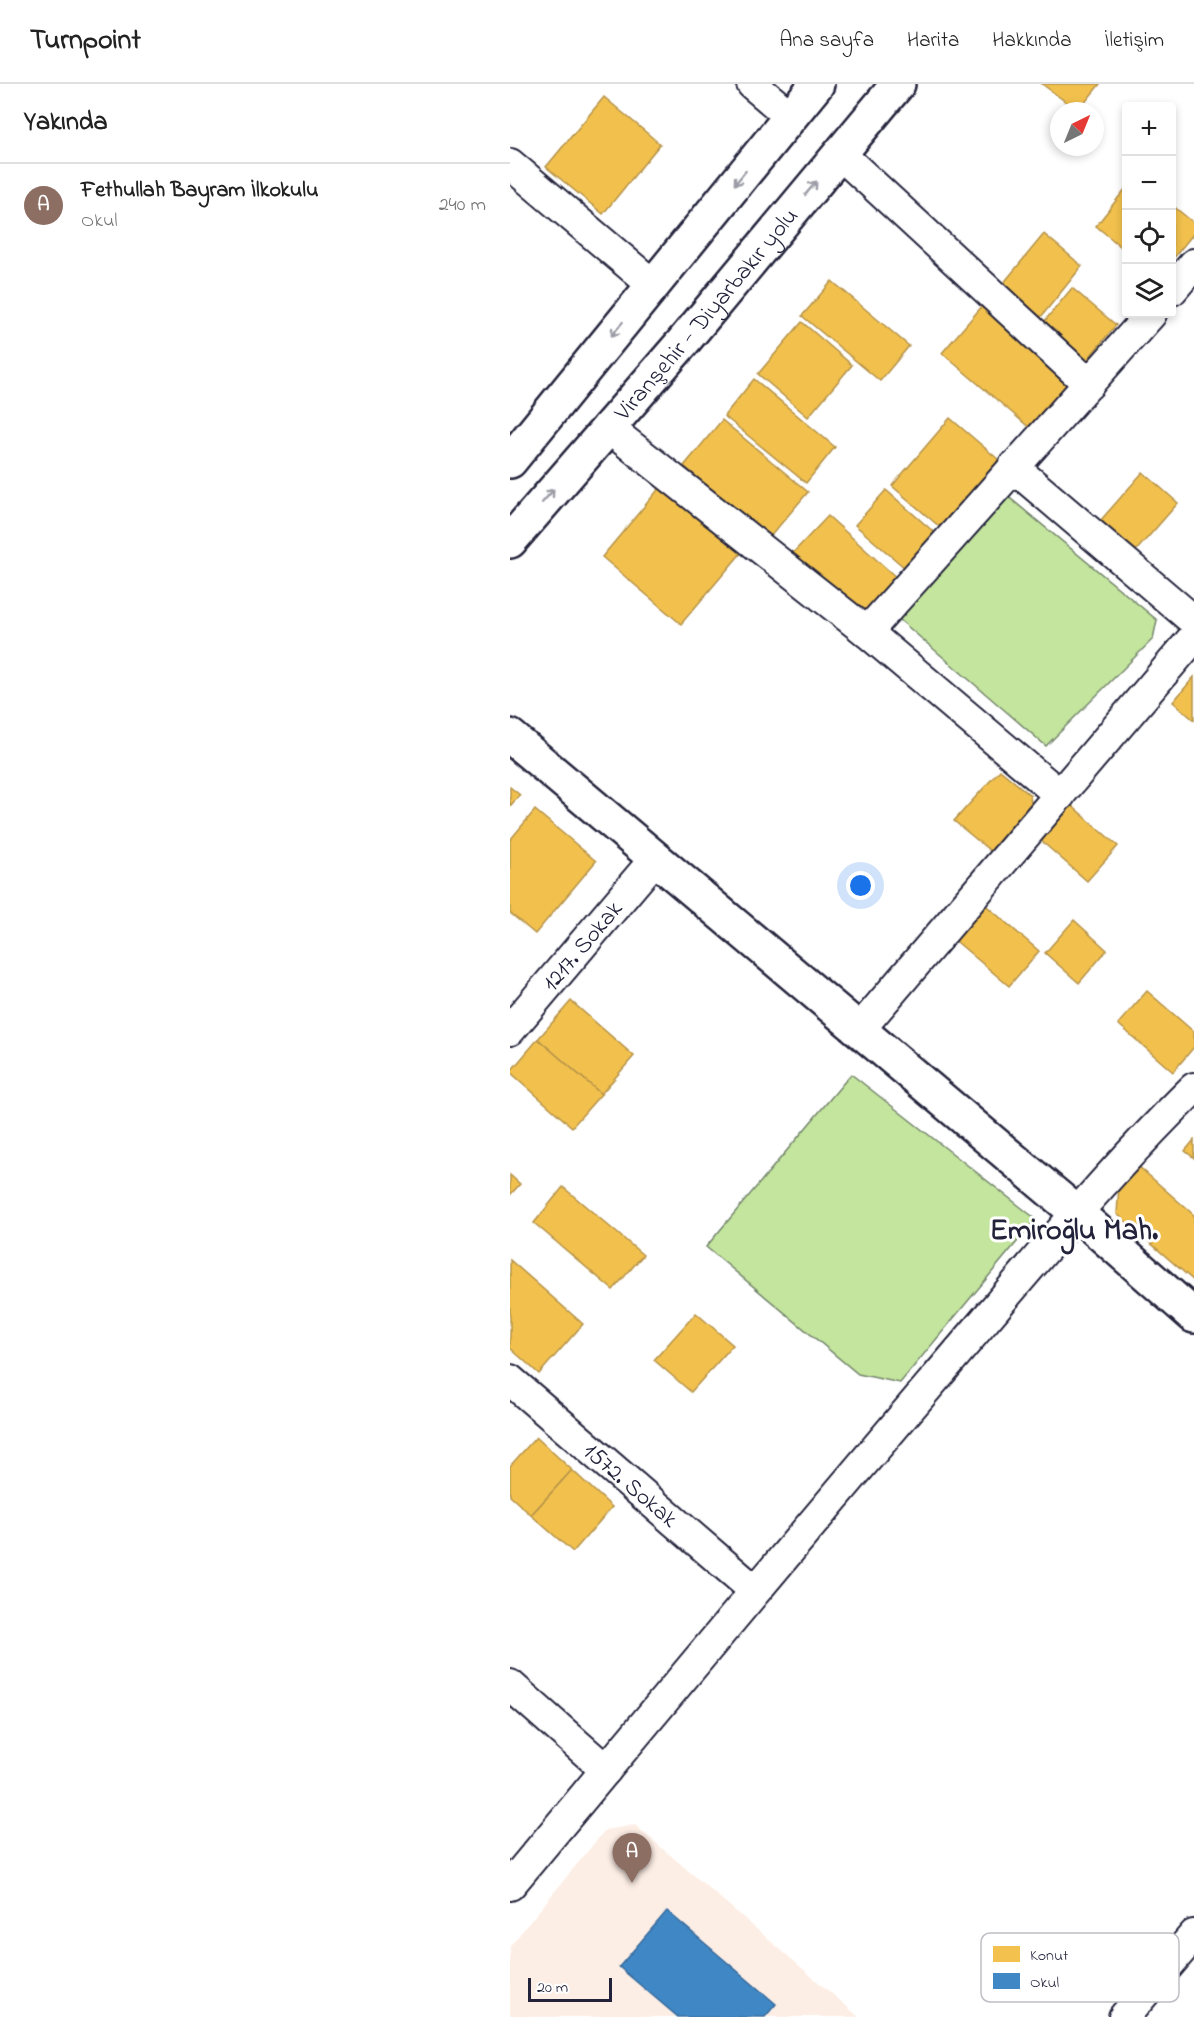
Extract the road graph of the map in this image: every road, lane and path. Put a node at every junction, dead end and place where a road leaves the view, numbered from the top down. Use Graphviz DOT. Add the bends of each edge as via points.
graph roads {
  1 [pos="752,84"];
  2 [pos="817,84"];
  3 [pos="898,84"];
  4 [pos="790,116"];
  5 [pos="840,154"];
  6 [pos="510,164"];
  7 [pos="1194,264"];
  8 [pos="654,285"];
  9 [pos="1176,285"];
  10 [pos="1147,318"];
  11 [pos="1089,384"];
  12 [pos="607,427"];
  13 [pos="510,461"];
  14 [pos="1013,467"];
  15 [pos="510,541"];
  16 [pos="1194,621"];
  17 [pos="867,632"];
  18 [pos="1194,637"];
  19 [pos="510,736"];
  20 [pos="1060,795"];
  21 [pos="654,860"];
  22 [pos="510,1030"];
  23 [pos="859,1030"];
  24 [pos="1194,1088"];
  25 [pos="1077,1213"];
  26 [pos="1194,1316"];
  27 [pos="510,1380"];
  28 [pos="754,1590"];
  29 [pos="510,1685"];
  30 [pos="606,1770"];
  31 [pos="510,1885"];
  32 [pos="1194,1935"];
  33 [pos="1179,1953"];
  34 [pos="1137,2002"];
  35 [pos="1124,2017"];
  1 -- 4 [label="street"];
  2 -- 4 [label="main road"];
  3 -- 5 [label="main road, Viranşehir - Diyarbakır yolu"];
  4 -- 8 [label="main road, one-way"];
  5 -- 11 [label="street"];
  12 -- 5 [label="main road, Viranşehir - Diyarbakır yolu, one-way"];
  6 -- 8 [label="street"];
  7 -- 9 [label="street"];
  8 -- 13 [label="main road, one-way"];
  10 -- 11 [label="street"];
  11 -- 14 [label="street"];
  15 -- 12 [label="main road, Viranşehir - Diyarbakır yolu, one-way"];
  12 -- 17 [label="street"];
  14 -- 16 [label="street"];
  14 -- 17 [label="street"];
  17 -- 20 [label="street"];
  18 -- 20 [label="street"];
  19 -- 21 [label="main road"];
  20 -- 23 [label="street"];
  21 -- 22 [label="street, 1217. Sokak"];
  21 -- 23 [label="main road"];
  23 -- 25 [label="main road"];
  24 -- 25 [label="street"];
  25 -- 26 [label="main road"];
  25 -- 28 [label="street"];
  27 -- 28 [label="street, 1572. Sokak"];
  28 -- 30 [label="street"];
  29 -- 30 [label="street"];
  30 -- 31 [label="street"];
  32 -- 33 [label="street"];
  34 -- 35 [label="street"];
}
